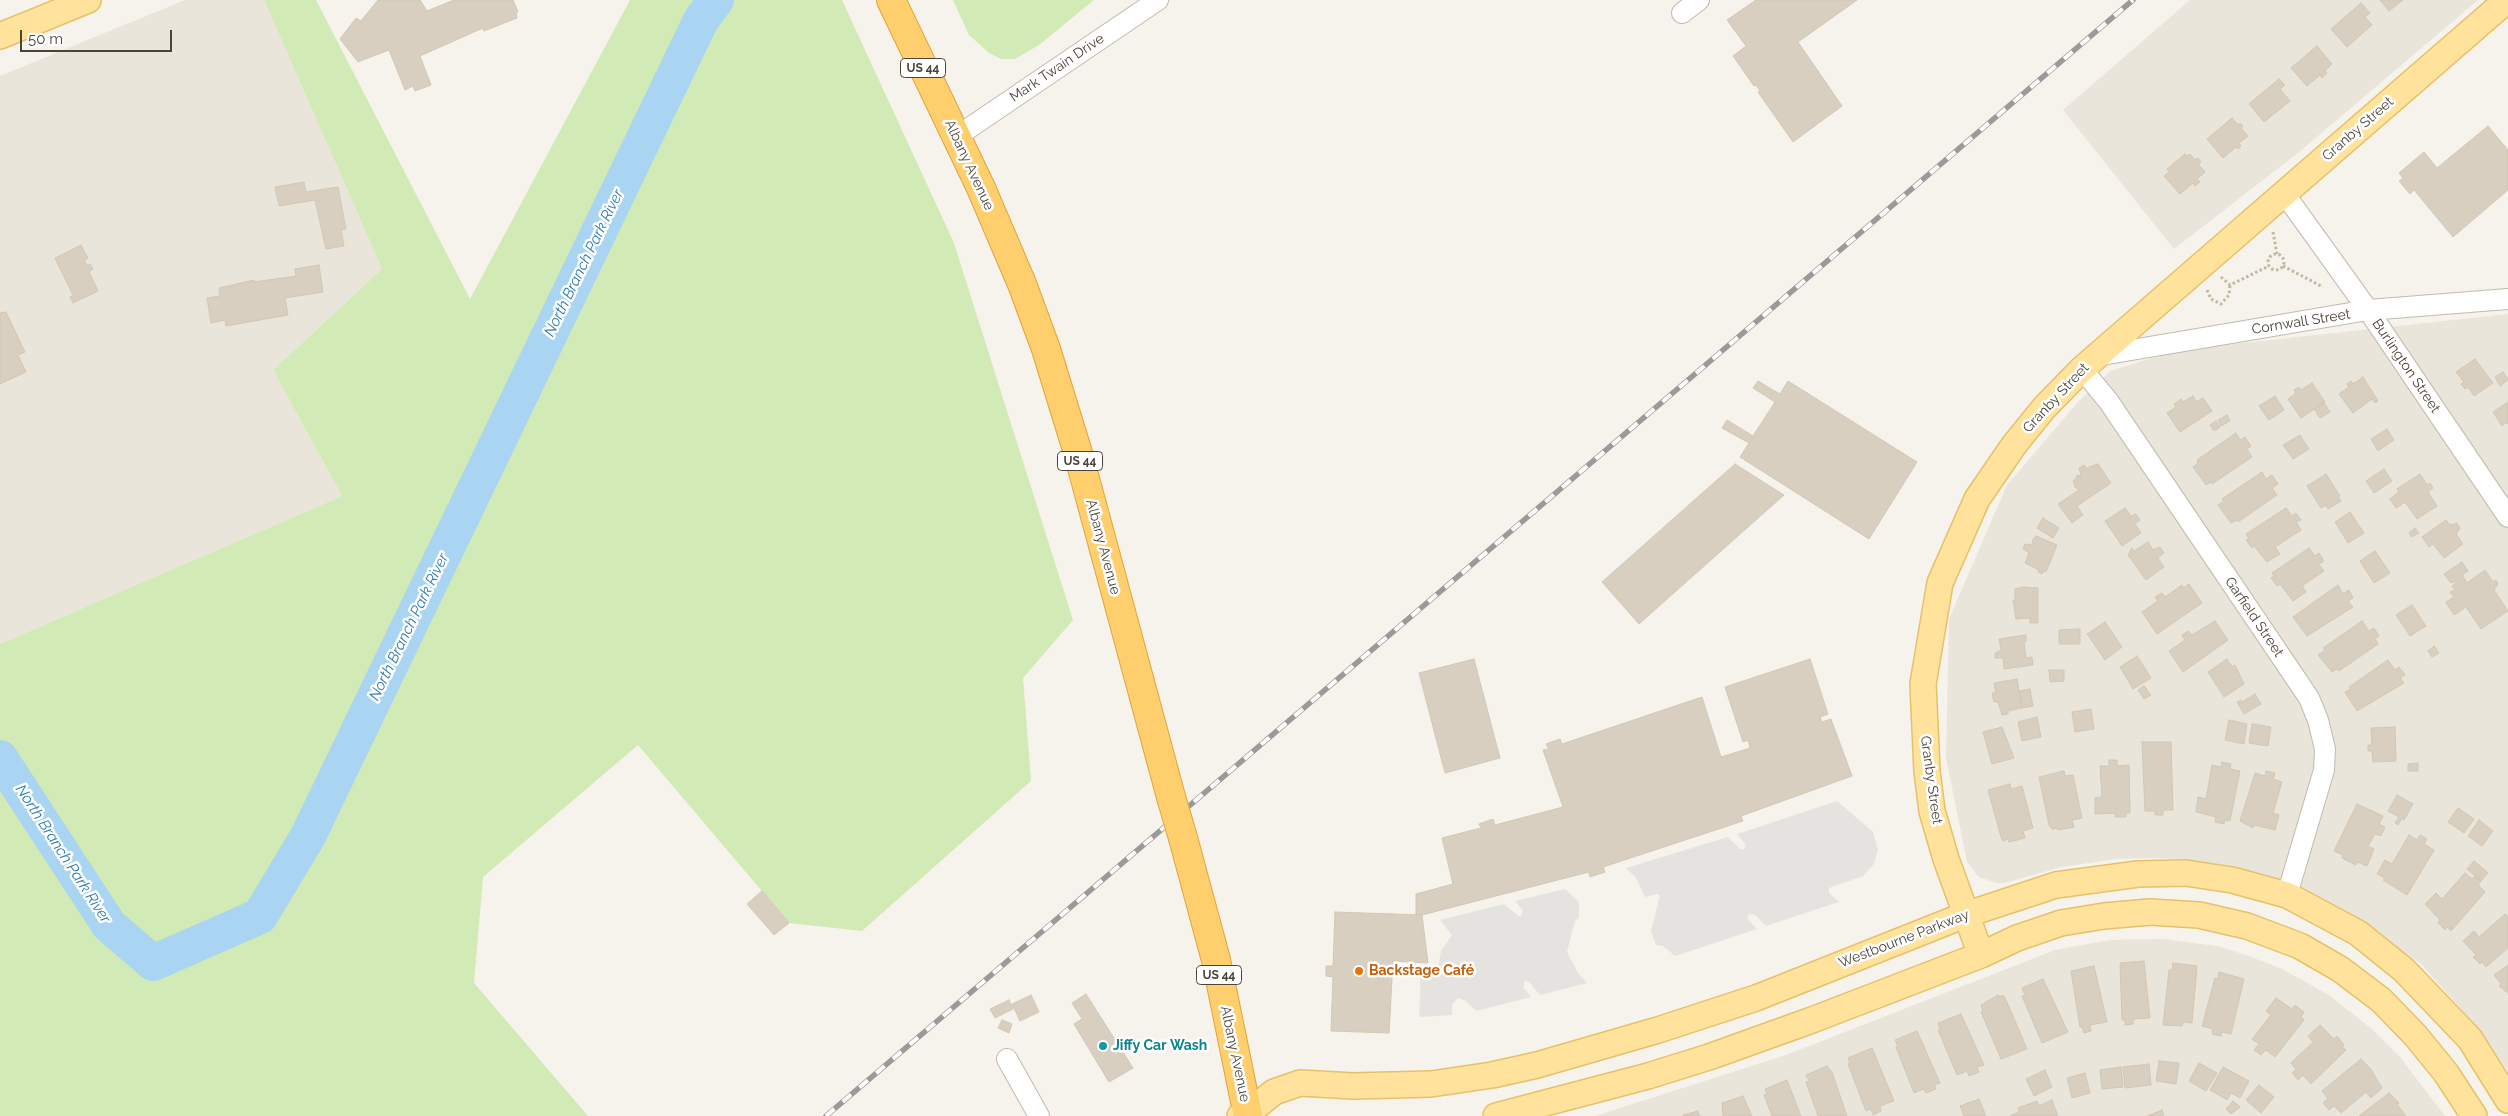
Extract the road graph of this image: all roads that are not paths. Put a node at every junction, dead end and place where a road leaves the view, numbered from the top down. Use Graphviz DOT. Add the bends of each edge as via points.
graph roads {
  1 [pos="88,0"];
  2 [pos="891,0"];
  3 [pos="1158,0"];
  4 [pos="1699,0"];
  5 [pos="2508,0"];
  6 [pos="1682,14"];
  7 [pos="0,36"];
  8 [pos="956,137"];
  9 [pos="2284,193"];
  10 [pos="2508,299"];
  11 [pos="2368,310"];
  12 [pos="2089,362"];
  13 [pos="2508,517"];
  14 [pos="2287,895"];
  15 [pos="1965,915"];
  16 [pos="1981,955"];
  17 [pos="2404,970"];
  18 [pos="2381,1000"];
  19 [pos="1639,1036"];
  20 [pos="1007,1059"];
  21 [pos="1648,1076"];
  22 [pos="2508,1100"];
  23 [pos="1249,1115"];
  24 [pos="1038,1116"];
  25 [pos="1496,1116"];
  26 [pos="2474,1116"];
  1 -- 7 [label="main road"];
  2 -- 8 [label="highway, Albany Avenue / US 44"];
  3 -- 8 [label="street, Mark Twain Drive"];
  4 -- 6 [label="street"];
  5 -- 9 [label="main road, Granby Street"];
  8 -- 23 [label="highway, Albany Avenue / US 44, bridge" via="1022,284 1078,453 1216,960"];
  9 -- 11 [label="street, Burlington Street"];
  9 -- 12 [label="main road, Granby Street"];
  10 -- 11 [label="street, Cornwall Street"];
  11 -- 12 [label="street, Cornwall Street"];
  11 -- 13 [label="street, Burlington Street"];
  12 -- 14 [label="street, Garfield Street" via="2120,418 2309,698 2318,720 2325,749 2324,770"];
  12 -- 15 [label="main road, Granby Street" via="2044,408 1995,471 1964,526 1940,583 1923,684 1927,772 1932,811"];
  14 -- 15 [label="main road, Westbourne Parkway" via="2223,878 2186,873 2138,874 2056,885"];
  14 -- 17 [label="main road, Westbourne Parkway" via="2358,933"];
  15 -- 16 [label="main road, Granby Street"];
  15 -- 19 [label="main road, Westbourne Parkway" via="1756,998"];
  16 -- 18 [label="main road" via="2061,923 2150,912 2199,915 2248,926 2300,946 2340,969"];
  16 -- 21 [label="main road" via="1812,1020"];
  17 -- 18 [label="main road"];
  17 -- 22 [label="main road, Westbourne Parkway" via="2470,1039"];
  18 -- 26 [label="main road" via="2416,1035 2446,1072"];
  19 -- 21 [label="main road"];
  19 -- 23 [label="main road, Westbourne Parkway" via="1537,1065 1454,1081 1391,1086 1300,1083 1274,1092"];
  20 -- 24 [label="street"];
  21 -- 25 [label="main road"];
}
